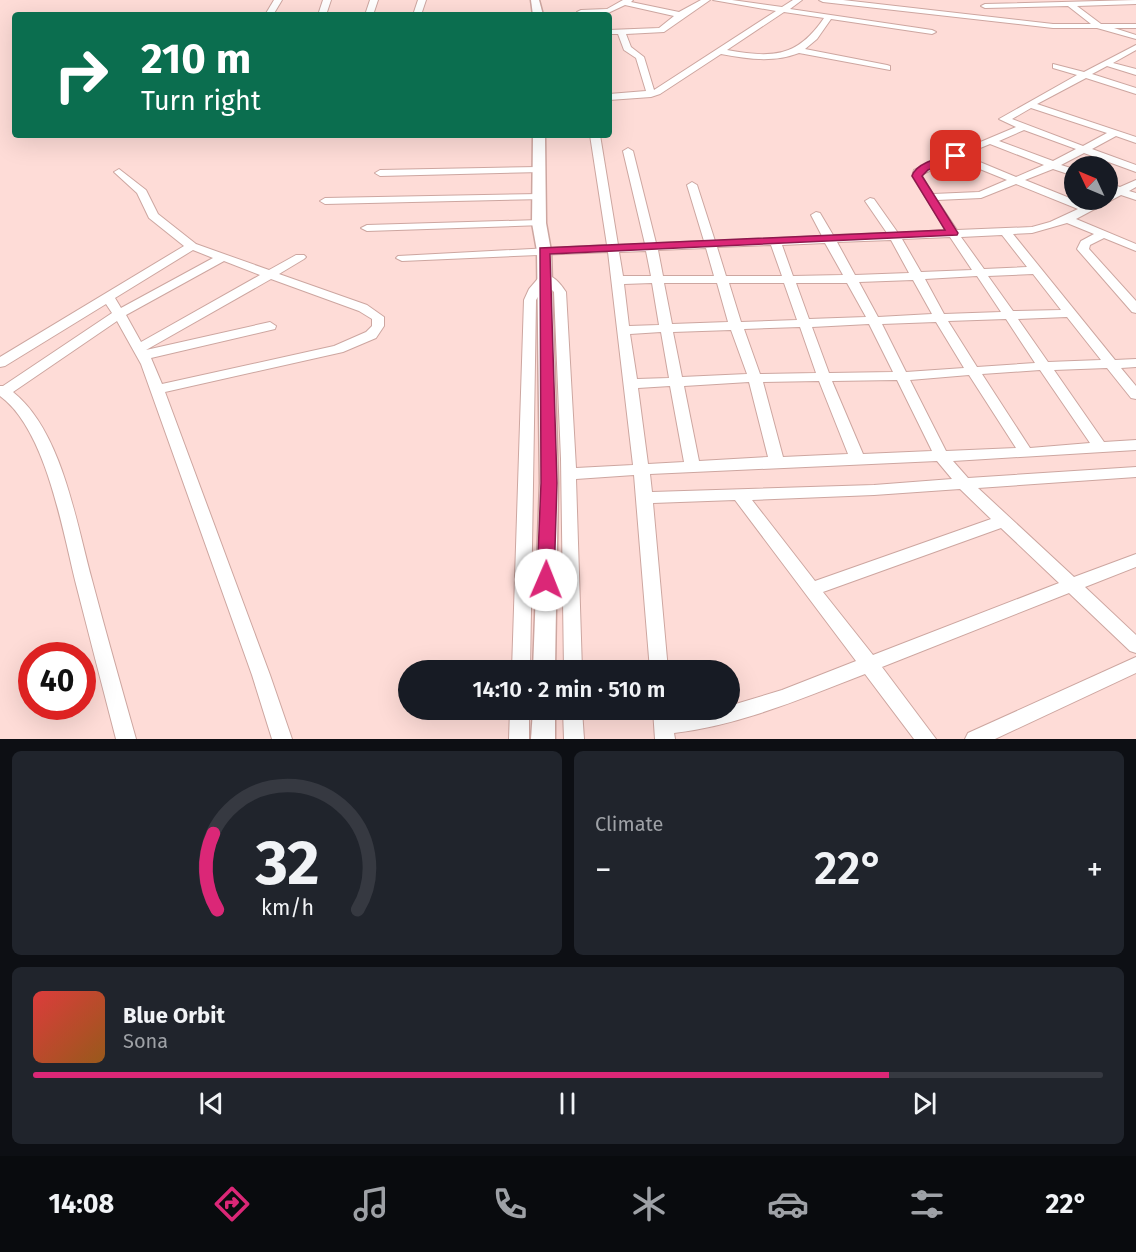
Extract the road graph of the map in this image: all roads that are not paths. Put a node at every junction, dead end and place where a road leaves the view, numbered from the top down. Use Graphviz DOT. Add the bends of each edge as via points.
graph roads {
  1 [pos="706,0"];
  2 [pos="717,0"];
  3 [pos="798,0"];
  4 [pos="823,0"];
  5 [pos="627,2"];
  6 [pos="848,2"];
  7 [pos="1136,2"];
  8 [pos="982,3"];
  9 [pos="1070,4"];
  10 [pos="783,11"];
  11 [pos="599,12"];
  12 [pos="680,15"];
  13 [pos="833,18"];
  14 [pos="1002,21"];
  15 [pos="1136,26"];
  16 [pos="1100,27"];
  17 [pos="612,32"];
  18 [pos="621,32"];
  19 [pos="932,32"];
  20 [pos="1136,37"];
  21 [pos="798,50"];
  22 [pos="1134,50"];
  23 [pos="721,51"];
  24 [pos="1107,64"];
  25 [pos="1056,66"];
  26 [pos="887,68"];
  27 [pos="1136,72"];
  28 [pos="1084,75"];
  29 [pos="1136,91"];
  30 [pos="651,94"];
  31 [pos="612,97"];
  32 [pos="1030,105"];
  33 [pos="1023,128"];
  34 [pos="1115,133"];
  35 [pos="540,138"];
  36 [pos="595,138"];
  37 [pos="1136,140"];
  38 [pos="990,141"];
  39 [pos="1083,149"];
  40 [pos="628,151"];
  41 [pos="956,156"];
  42 [pos="1053,165"];
  43 [pos="1064,169"];
  44 [pos="1136,169"];
  45 [pos="538,170"];
  46 [pos="119,172"];
  47 [pos="380,173"];
  48 [pos="1017,181"];
  49 [pos="1136,183"];
  50 [pos="692,185"];
  51 [pos="1120,191"];
  52 [pos="540,197"];
  53 [pos="930,197"];
  54 [pos="1136,197"];
  55 [pos="1064,200"];
  56 [pos="325,201"];
  57 [pos="870,201"];
  58 [pos="1086,210"];
  59 [pos="816,214"];
  60 [pos="1067,219"];
  61 [pos="540,223"];
  62 [pos="367,228"];
  63 [pos="1004,230"];
  64 [pos="953,233"];
  65 [pos="1104,234"];
  66 [pos="894,236"];
  67 [pos="831,239"];
  68 [pos="775,241"];
  69 [pos="710,243"];
  70 [pos="192,246"];
  71 [pos="651,246"];
  72 [pos="609,247"];
  73 [pos="1136,248"];
  74 [pos="544,251"];
  75 [pos="223,257"];
  76 [pos="300,257"];
  77 [pos="402,258"];
  78 [pos="1036,270"];
  79 [pos="980,273"];
  80 [pos="272,274"];
  81 [pos="918,276"];
  82 [pos="788,278"];
  83 [pos="657,279"];
  84 [pos="721,279"];
  85 [pos="852,279"];
  86 [pos="617,280"];
  87 [pos="545,286"];
  88 [pos="108,296"];
  89 [pos="1136,309"];
  90 [pos="1071,313"];
  91 [pos="119,314"];
  92 [pos="1009,315"];
  93 [pos="940,318"];
  94 [pos="873,319"];
  95 [pos="804,324"];
  96 [pos="270,326"];
  97 [pos="735,326"];
  98 [pos="667,329"];
  99 [pos="624,330"];
  100 [pos="142,352"];
  101 [pos="0,363"];
  102 [pos="1136,363"];
  103 [pos="1113,364"];
  104 [pos="1044,366"];
  105 [pos="973,370"];
  106 [pos="824,376"];
  107 [pos="902,376"];
  108 [pos="755,378"];
  109 [pos="676,382"];
  110 [pos="630,384"];
  111 [pos="156,390"];
  112 [pos="2,391"];
  113 [pos="1136,394"];
  114 [pos="1136,445"];
  115 [pos="1099,446"];
  116 [pos="1026,453"];
  117 [pos="944,459"];
  118 [pos="858,460"];
  119 [pos="777,462"];
  120 [pos="692,466"];
  121 [pos="636,470"];
  122 [pos="1136,472"];
  123 [pos="568,474"];
  124 [pos="960,480"];
  125 [pos="739,494"];
  126 [pos="645,498"];
  127 [pos="1003,521"];
  128 [pos="1136,560"];
  129 [pos="1071,585"];
  130 [pos="812,590"];
  131 [pos="1136,645"];
  132 [pos="521,660"];
  133 [pos="544,660"];
  134 [pos="573,660"];
  135 [pos="658,660"];
  136 [pos="870,663"];
  137 [pos="1136,665"];
  138 [pos="520,720"];
  139 [pos="544,720"];
  140 [pos="573,720"];
  141 [pos="663,725"];
  142 [pos="126,739"];
  143 [pos="282,739"];
  144 [pos="519,739"];
  145 [pos="543,739"];
  146 [pos="574,739"];
  147 [pos="926,739"];
  148 [pos="975,739"];
  1 -- 12 [label="street"];
  2 -- 10 [label="street"];
  3 -- 10 [label="street"];
  4 -- 6 [label="street"];
  5 -- 11 [label="street"];
  5 -- 12 [label="street"];
  6 -- 13 [label="street"];
  6 -- 14 [label="street"];
  7 -- 9 [label="street"];
  8 -- 9 [label="street"];
  8 -- 14 [label="street"];
  9 -- 16 [label="street"];
  10 -- 13 [label="street"];
  10 -- 23 [label="street"];
  12 -- 18 [label="street" via="661,30"];
  13 -- 19 [label="street"];
  13 -- 21 [label="street"];
  14 -- 16 [label="street"];
  15 -- 16 [label="street"];
  16 -- 20 [label="street"];
  17 -- 18 [label="street"];
  18 -- 30 [label="street" via="627,48 640,57"];
  21 -- 23 [label="street" via="758,58"];
  21 -- 26 [label="street"];
  22 -- 24 [label="street"];
  23 -- 30 [label="street"];
  24 -- 27 [label="street"];
  24 -- 28 [label="street"];
  25 -- 28 [label="street"];
  28 -- 29 [label="street"];
  28 -- 32 [label="street"];
  30 -- 31 [label="street"];
  32 -- 33 [label="street" via="1004,119"];
  32 -- 34 [label="street"];
  33 -- 38 [label="street"];
  33 -- 39 [label="street"];
  34 -- 37 [label="street"];
  34 -- 39 [label="street"];
  35 -- 45 [label="street"];
  36 -- 72 [label="street"];
  38 -- 41 [label="street"];
  38 -- 42 [label="street"];
  39 -- 42 [label="street"];
  39 -- 44 [label="street"];
  40 -- 71 [label="street"];
  41 -- 48 [label="street"];
  41 -- 53 [label="street" via="918,172"];
  42 -- 43 [label="street"];
  42 -- 48 [label="street"];
  45 -- 47 [label="street"];
  45 -- 52 [label="street"];
  46 -- 70 [label="street" via="142,192 153,216"];
  48 -- 53 [label="street" via="981,195"];
  48 -- 55 [label="street"];
  49 -- 51 [label="street"];
  50 -- 69 [label="street"];
  51 -- 54 [label="street"];
  52 -- 56 [label="street"];
  52 -- 61 [label="street"];
  53 -- 64 [label="street"];
  57 -- 66 [label="street"];
  58 -- 60 [label="street"];
  59 -- 67 [label="street"];
  60 -- 63 [label="street" via="1044,228"];
  60 -- 65 [label="street"];
  61 -- 62 [label="street"];
  61 -- 74 [label="street"];
  63 -- 64 [label="street"];
  63 -- 78 [label="street"];
  64 -- 66 [label="street"];
  64 -- 79 [label="street"];
  65 -- 73 [label="street"];
  65 -- 89 [label="street" via="1085,243 1083,249"];
  66 -- 67 [label="street"];
  66 -- 81 [label="street"];
  67 -- 68 [label="street"];
  67 -- 85 [label="street"];
  68 -- 69 [label="street"];
  68 -- 82 [label="street"];
  69 -- 71 [label="street"];
  69 -- 84 [label="street"];
  70 -- 75 [label="street"];
  70 -- 88 [label="street"];
  71 -- 72 [label="street"];
  71 -- 83 [label="street"];
  72 -- 74 [label="street"];
  72 -- 86 [label="street"];
  74 -- 77 [label="street"];
  74 -- 87 [label="street"];
  75 -- 80 [label="street"];
  75 -- 91 [label="street"];
  76 -- 80 [label="street"];
  78 -- 79 [label="street"];
  78 -- 90 [label="street"];
  79 -- 81 [label="street"];
  79 -- 92 [label="street"];
  80 -- 100 [label="street"];
  80 -- 111 [label="street" via="372,313 378,317 378,326 362,341 338,349"];
  81 -- 85 [label="street"];
  81 -- 93 [label="street"];
  82 -- 84 [label="street"];
  82 -- 85 [label="street"];
  82 -- 95 [label="street"];
  83 -- 84 [label="street"];
  83 -- 86 [label="street"];
  83 -- 98 [label="street"];
  84 -- 97 [label="street"];
  85 -- 94 [label="street"];
  86 -- 99 [label="street"];
  87 -- 123 [label="street" via="560,292"];
  87 -- 132 [label="street" via="535,289 530,300"];
  87 -- 133 [label="street" via="549,483"];
  88 -- 91 [label="street"];
  88 -- 101 [label="street"];
  90 -- 92 [label="street"];
  90 -- 103 [label="street"];
  91 -- 100 [label="street"];
  91 -- 112 [label="street"];
  92 -- 93 [label="street"];
  92 -- 104 [label="street"];
  93 -- 94 [label="street"];
  93 -- 105 [label="street"];
  94 -- 95 [label="street"];
  94 -- 107 [label="street"];
  95 -- 97 [label="street"];
  95 -- 106 [label="street"];
  96 -- 100 [label="street"];
  97 -- 98 [label="street"];
  97 -- 108 [label="street"];
  98 -- 99 [label="street"];
  98 -- 109 [label="street"];
  99 -- 110 [label="street"];
  100 -- 111 [label="street"];
  102 -- 103 [label="street"];
  103 -- 104 [label="street"];
  103 -- 113 [label="street"];
  104 -- 105 [label="street"];
  104 -- 115 [label="street"];
  105 -- 107 [label="street"];
  105 -- 116 [label="street"];
  106 -- 107 [label="street"];
  106 -- 108 [label="street"];
  106 -- 118 [label="street"];
  107 -- 117 [label="street"];
  108 -- 109 [label="street"];
  108 -- 119 [label="street"];
  109 -- 110 [label="street"];
  109 -- 120 [label="street"];
  110 -- 121 [label="street"];
  111 -- 143 [label="street"];
  112 -- 142 [label="street" via="11,396 30,421 54,472"];
  114 -- 115 [label="street"];
  115 -- 116 [label="street"];
  116 -- 117 [label="street"];
  117 -- 118 [label="street"];
  117 -- 124 [label="street"];
  118 -- 119 [label="street"];
  119 -- 120 [label="street"];
  120 -- 121 [label="street"];
  121 -- 123 [label="street"];
  121 -- 126 [label="street"];
  122 -- 124 [label="street"];
  123 -- 134 [label="street"];
  124 -- 125 [label="street" via="874,490"];
  124 -- 127 [label="street"];
  125 -- 126 [label="street"];
  125 -- 130 [label="street"];
  126 -- 135 [label="street"];
  127 -- 129 [label="street"];
  127 -- 130 [label="street"];
  128 -- 129 [label="street"];
  129 -- 131 [label="street"];
  129 -- 136 [label="street"];
  130 -- 136 [label="street"];
  136 -- 141 [label="street" via="739,713"];
  136 -- 147 [label="street"];
  137 -- 148 [label="street"];
  138 -- 144 [label="street"];
  139 -- 145 [label="street"];
  140 -- 146 [label="street"];
}
